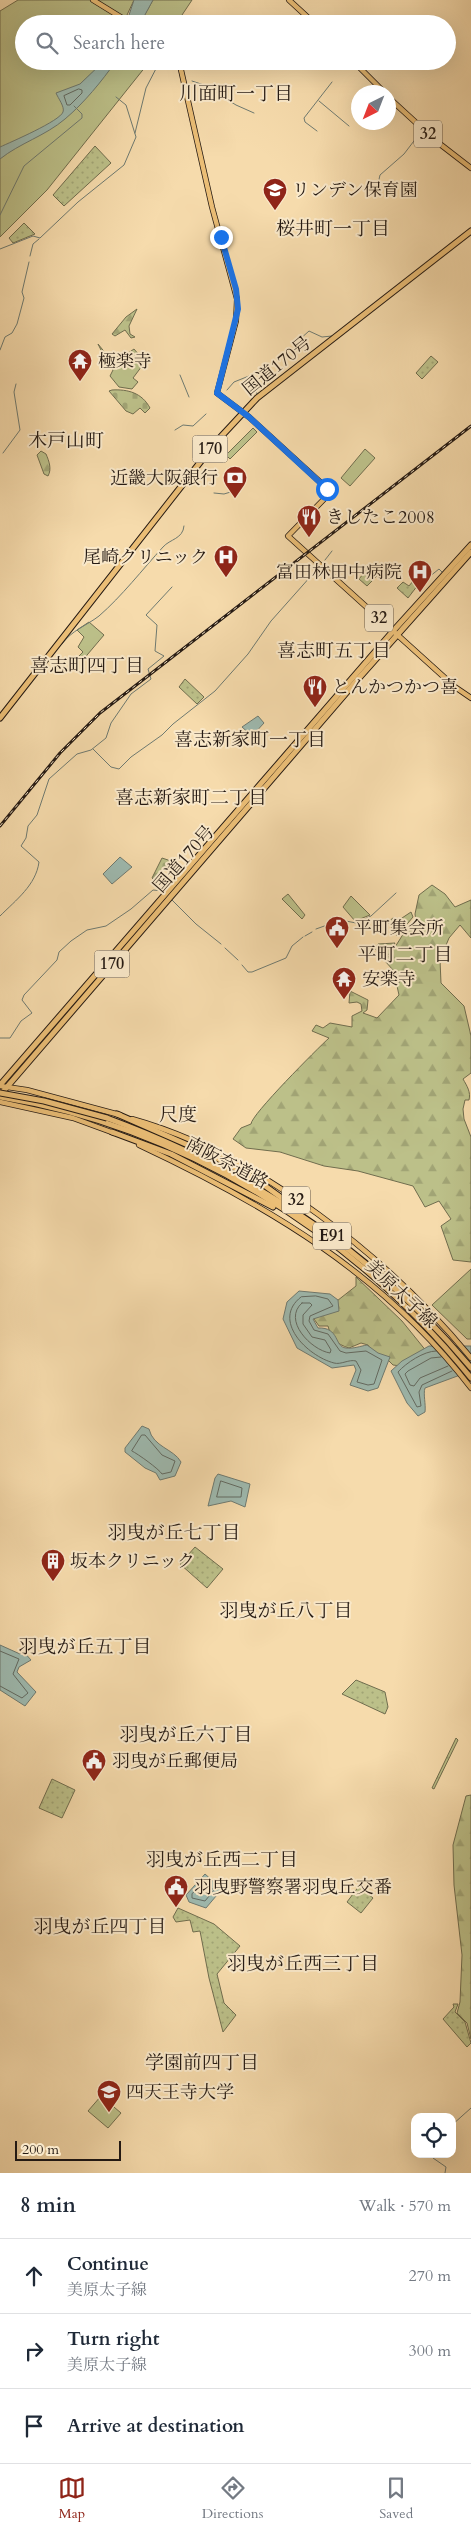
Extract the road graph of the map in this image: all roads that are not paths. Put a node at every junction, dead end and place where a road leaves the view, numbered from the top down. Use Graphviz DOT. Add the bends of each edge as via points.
graph roads {
  1 [pos="93,0"];
  2 [pos="289,0"];
  3 [pos="117,15"];
  4 [pos="305,15"];
  5 [pos="181,70"];
  6 [pos="362,70"];
  7 [pos="377,85"];
  8 [pos="396,104"];
  9 [pos="471,168"];
  10 [pos="471,231"];
  11 [pos="243,412"];
  12 [pos="471,545"];
  13 [pos="471,552"];
  14 [pos="396,632"];
  15 [pos="471,698"];
  16 [pos="0,718"];
  17 [pos="2,1086"];
  18 [pos="0,1095"];
  19 [pos="0,1102"];
  20 [pos="117,1114"];
  21 [pos="112,1132"];
  22 [pos="211,1164"];
  23 [pos="295,1210"];
  24 [pos="306,1224"];
  25 [pos="436,1332"];
  26 [pos="471,1358"];
  27 [pos="471,1368"];
  28 [pos="471,1378"];
  29 [pos="471,1388"];
  1 -- 3 [label="main road"];
  2 -- 4 [label="main road"];
  5 -- 11 [label="main road, 32" via="237,299 234,330 217,393"];
  6 -- 7 [label="main road"];
  8 -- 9 [label="main road, 32"];
  10 -- 11 [label="highway, 国道170号 / 170"];
  11 -- 14 [label="main road, 32" via="331,492 288,536"];
  11 -- 16 [label="highway, 国道170号 / 170"];
  12 -- 14 [label="highway, 国道170号 / 170"];
  13 -- 14 [label="highway, 国道170号 / 170"];
  14 -- 15 [label="main road, 32"];
  14 -- 17 [label="highway, 国道170号 / 170"];
  17 -- 18 [label="highway, 国道170号 / 170"];
  17 -- 20 [label="main road, 美原太子線 / 32"];
  18 -- 22 [label="highway, 南阪奈道路 / E91, bridge" via="44,1101 107,1118"];
  19 -- 21 [label="main road, 美原太子線 / 32" via="73,1118"];
  20 -- 23 [label="highway" via="213,1156 291,1203"];
  20 -- 26 [label="main road, 美原太子線 / 32" via="155,1125 205,1146 236,1161 290,1196 352,1240"];
  21 -- 24 [label="highway" via="171,1154"];
  21 -- 29 [label="main road, 美原太子線 / 32" via="200,1173 318,1242 360,1273 428,1338"];
  22 -- 23 [label="highway, 南阪奈道路 / E91"];
  22 -- 24 [label="highway, 南阪奈道路 / E91"];
  23 -- 25 [label="highway, 南阪奈道路 / E91" via="386,1279"];
  24 -- 25 [label="highway, 南阪奈道路 / E91" via="381,1283"];
  25 -- 27 [label="highway, 南阪奈道路 / E91"];
  25 -- 28 [label="highway, 南阪奈道路 / E91"];
}
